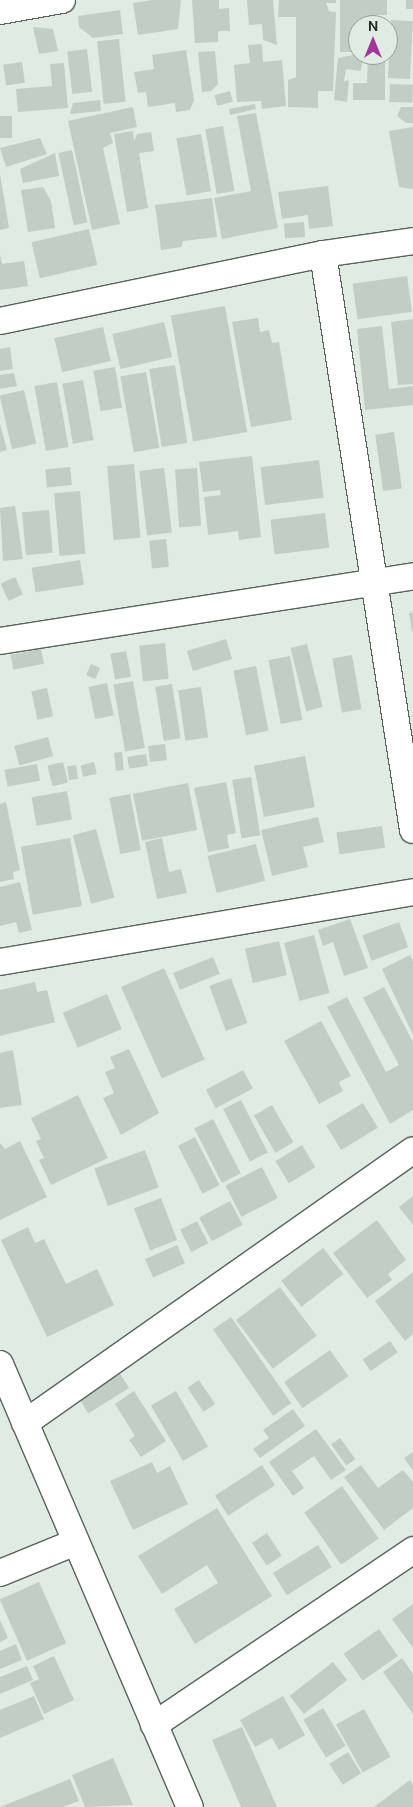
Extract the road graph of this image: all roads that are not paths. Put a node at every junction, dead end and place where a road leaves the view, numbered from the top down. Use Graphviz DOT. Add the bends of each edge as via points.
graph roads {
  1 [pos="62,0"];
  2 [pos="0,11"];
  3 [pos="413,241"];
  4 [pos="323,254"];
  5 [pos="0,321"];
  6 [pos="413,576"];
  7 [pos="372,583"];
  8 [pos="0,641"];
  9 [pos="413,830"];
  10 [pos="413,892"];
  11 [pos="0,962"];
  12 [pos="413,1150"];
  13 [pos="0,1364"];
  14 [pos="25,1424"];
  15 [pos="76,1542"];
  16 [pos="413,1550"];
  17 [pos="0,1573"];
  18 [pos="154,1725"];
  19 [pos="190,1807"];
  1 -- 2 [label="street"];
  3 -- 4 [label="street"];
  4 -- 5 [label="street"];
  4 -- 7 [label="street"];
  6 -- 7 [label="street"];
  7 -- 8 [label="street"];
  7 -- 9 [label="street"];
  10 -- 11 [label="street"];
  12 -- 14 [label="street"];
  13 -- 14 [label="street"];
  14 -- 15 [label="street"];
  15 -- 17 [label="street"];
  15 -- 18 [label="street"];
  16 -- 18 [label="street"];
  18 -- 19 [label="street"];
}
